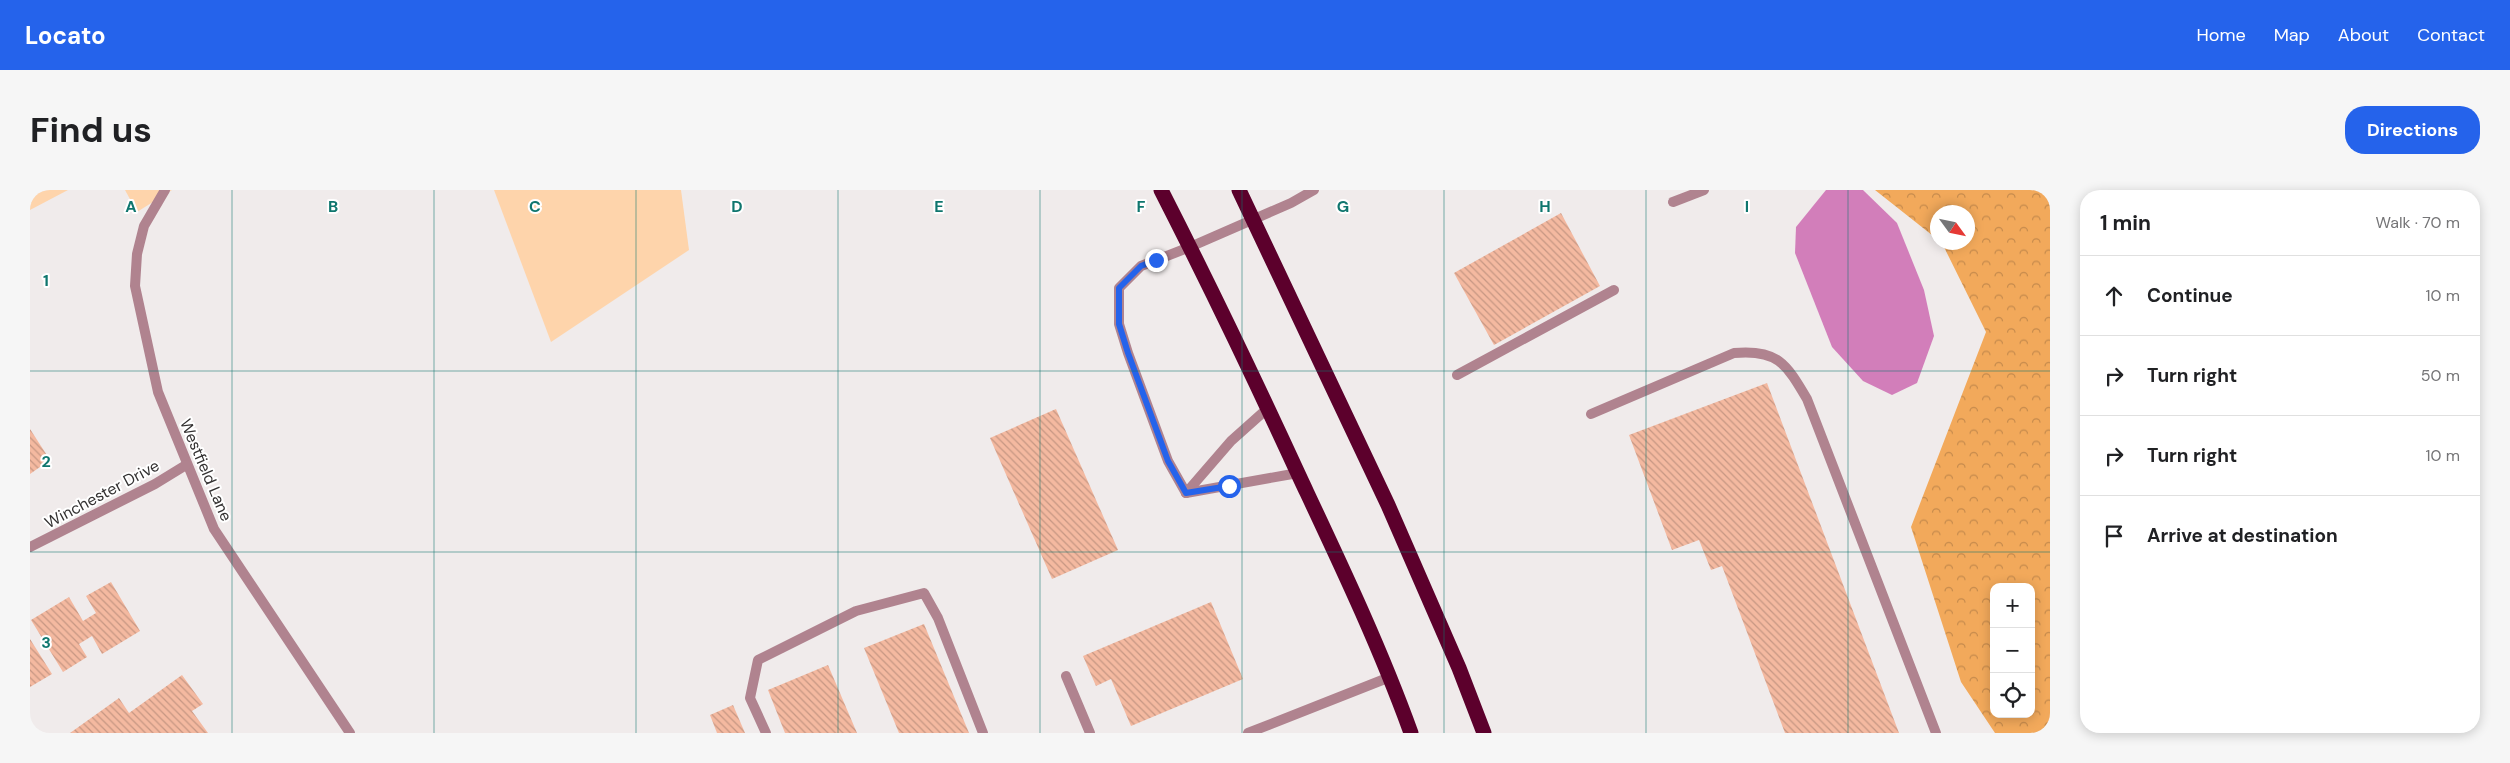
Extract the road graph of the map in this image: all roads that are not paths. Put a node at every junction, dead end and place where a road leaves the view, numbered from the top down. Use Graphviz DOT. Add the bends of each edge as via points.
graph roads {
  1 [pos="165,190"];
  2 [pos="1161,190"];
  3 [pos="1238,190"];
  4 [pos="1314,190"];
  5 [pos="1704,190"];
  6 [pos="1673,202"];
  7 [pos="1254,219"];
  8 [pos="1190,247"];
  9 [pos="1614,290"];
  10 [pos="1457,375"];
  11 [pos="1268,408"];
  12 [pos="1591,414"];
  13 [pos="186,465"];
  14 [pos="1298,473"];
  15 [pos="1186,493"];
  16 [pos="30,547"];
  17 [pos="1066,676"];
  18 [pos="1390,677"];
  19 [pos="350,733"];
  20 [pos="766,733"];
  21 [pos="983,733"];
  22 [pos="1090,733"];
  23 [pos="1248,733"];
  24 [pos="1412,733"];
  25 [pos="1484,733"];
  26 [pos="1936,733"];
  1 -- 13 [label="street, Westfield Lane" via="144,226 137,254 136,286 158,392"];
  2 -- 8 [label="highway"];
  3 -- 7 [label="highway"];
  4 -- 7 [label="street"];
  5 -- 6 [label="street"];
  7 -- 8 [label="street"];
  7 -- 25 [label="highway" via="1388,505"];
  8 -- 11 [label="highway"];
  8 -- 15 [label="street" via="1141,266 1119,288 1119,324 1128,353 1168,461"];
  9 -- 10 [label="street"];
  11 -- 14 [label="highway"];
  11 -- 15 [label="street" via="1231,441"];
  12 -- 26 [label="street" via="1734,353 1755,351 1776,359 1792,372 1807,398"];
  13 -- 16 [label="street, Winchester Drive"];
  13 -- 19 [label="street, Westfield Lane" via="214,529"];
  14 -- 15 [label="street"];
  14 -- 18 [label="highway"];
  17 -- 22 [label="street"];
  18 -- 23 [label="street"];
  18 -- 24 [label="highway"];
  20 -- 21 [label="street" via="750,698 758,660 856,611 924,593 938,618"];
}
